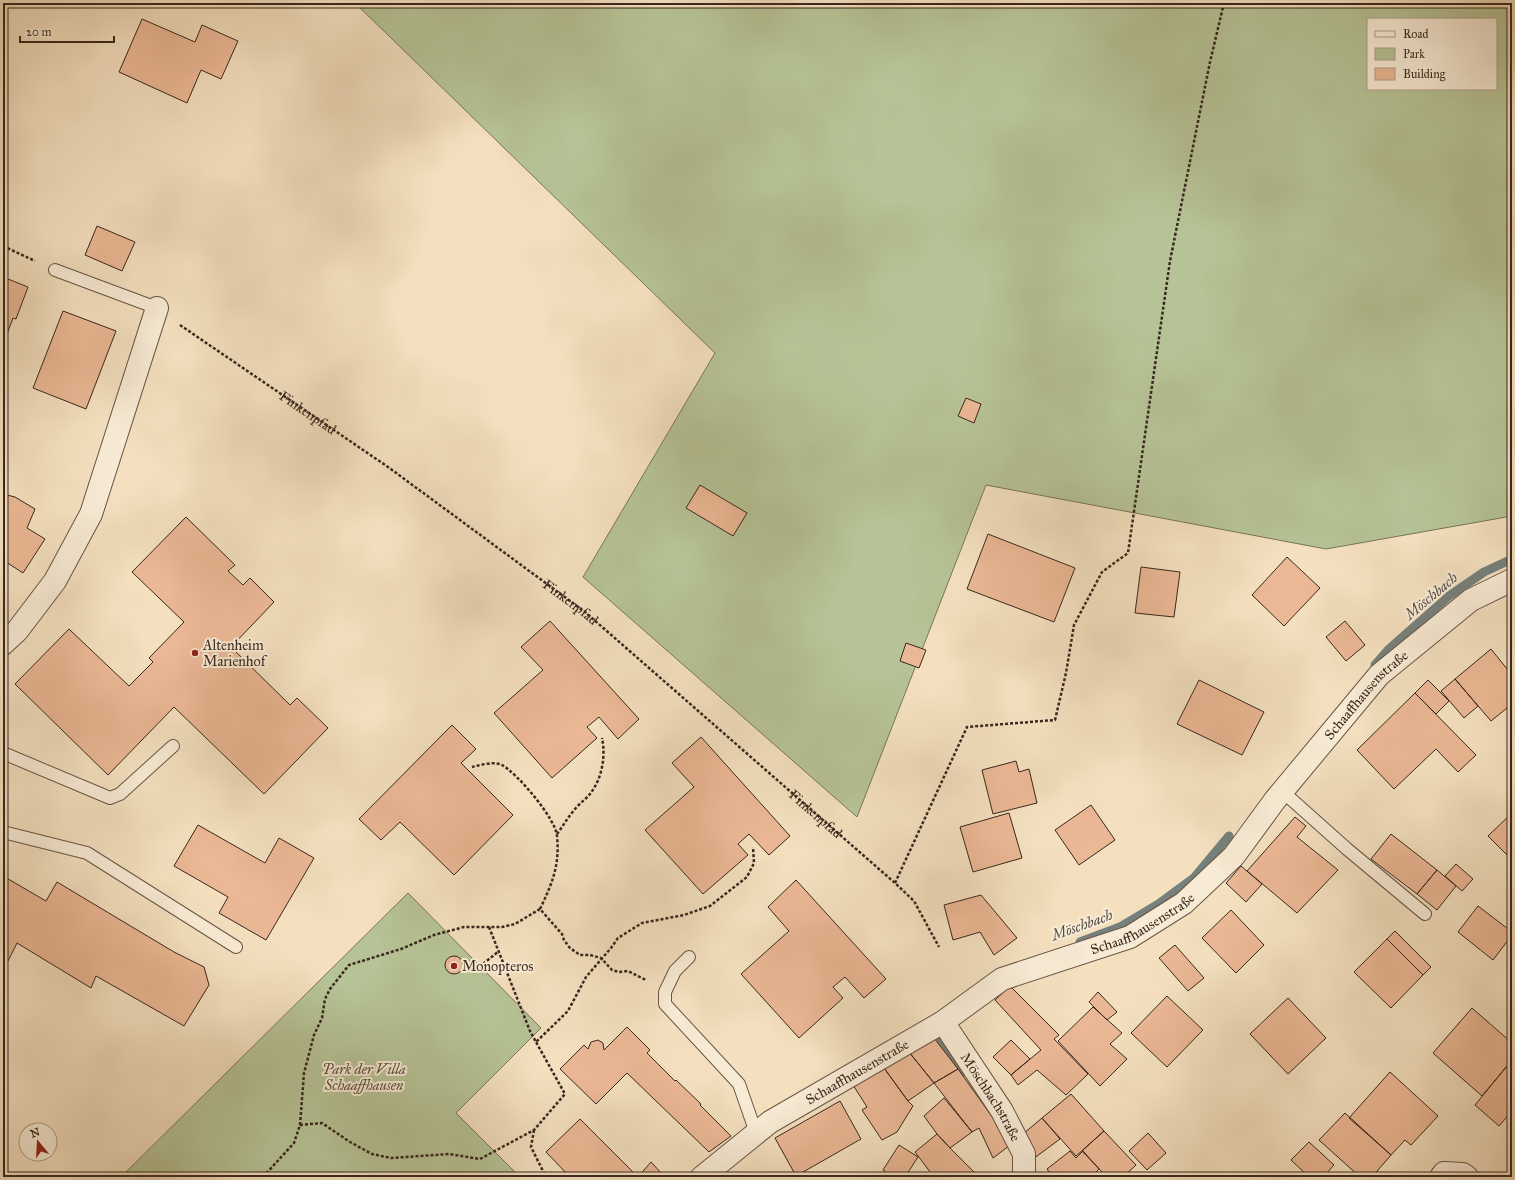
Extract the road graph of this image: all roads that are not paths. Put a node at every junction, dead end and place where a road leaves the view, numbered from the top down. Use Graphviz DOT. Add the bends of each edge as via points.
graph roads {
  1 [pos="56,270"];
  2 [pos="157,308"];
  3 [pos="1512,580"];
  4 [pos="3,644"];
  5 [pos="172,746"];
  6 [pos="3,753"];
  7 [pos="1282,791"];
  8 [pos="3,832"];
  9 [pos="1425,914"];
  10 [pos="236,947"];
  11 [pos="689,957"];
  12 [pos="943,1022"];
  13 [pos="756,1133"];
  14 [pos="717,1173"];
  15 [pos="1024,1177"];
  16 [pos="1441,1177"];
  17 [pos="1466,1177"];
  1 -- 2 [label="lane"];
  2 -- 4 [label="street" via="91,514 55,581 17,631"];
  3 -- 7 [label="street, Schaaffhausenstraße" via="1471,600 1379,675"];
  5 -- 6 [label="lane" via="120,794 110,798"];
  7 -- 9 [label="lane"];
  7 -- 12 [label="street, Schaaffhausenstraße" via="1234,856 1184,903 1130,937 1002,979"];
  8 -- 10 [label="lane" via="87,853"];
  11 -- 13 [label="lane" via="675,971 665,992 665,1004 739,1084"];
  12 -- 13 [label="street, Schaaffhausenstraße" via="770,1122"];
  12 -- 15 [label="street, Möschbachstraße" via="1002,1111 1024,1154"];
  13 -- 14 [label="street, Schaaffhausenstraße"];
  16 -- 17 [label="street" via="1444,1173 1463,1174"];
}
